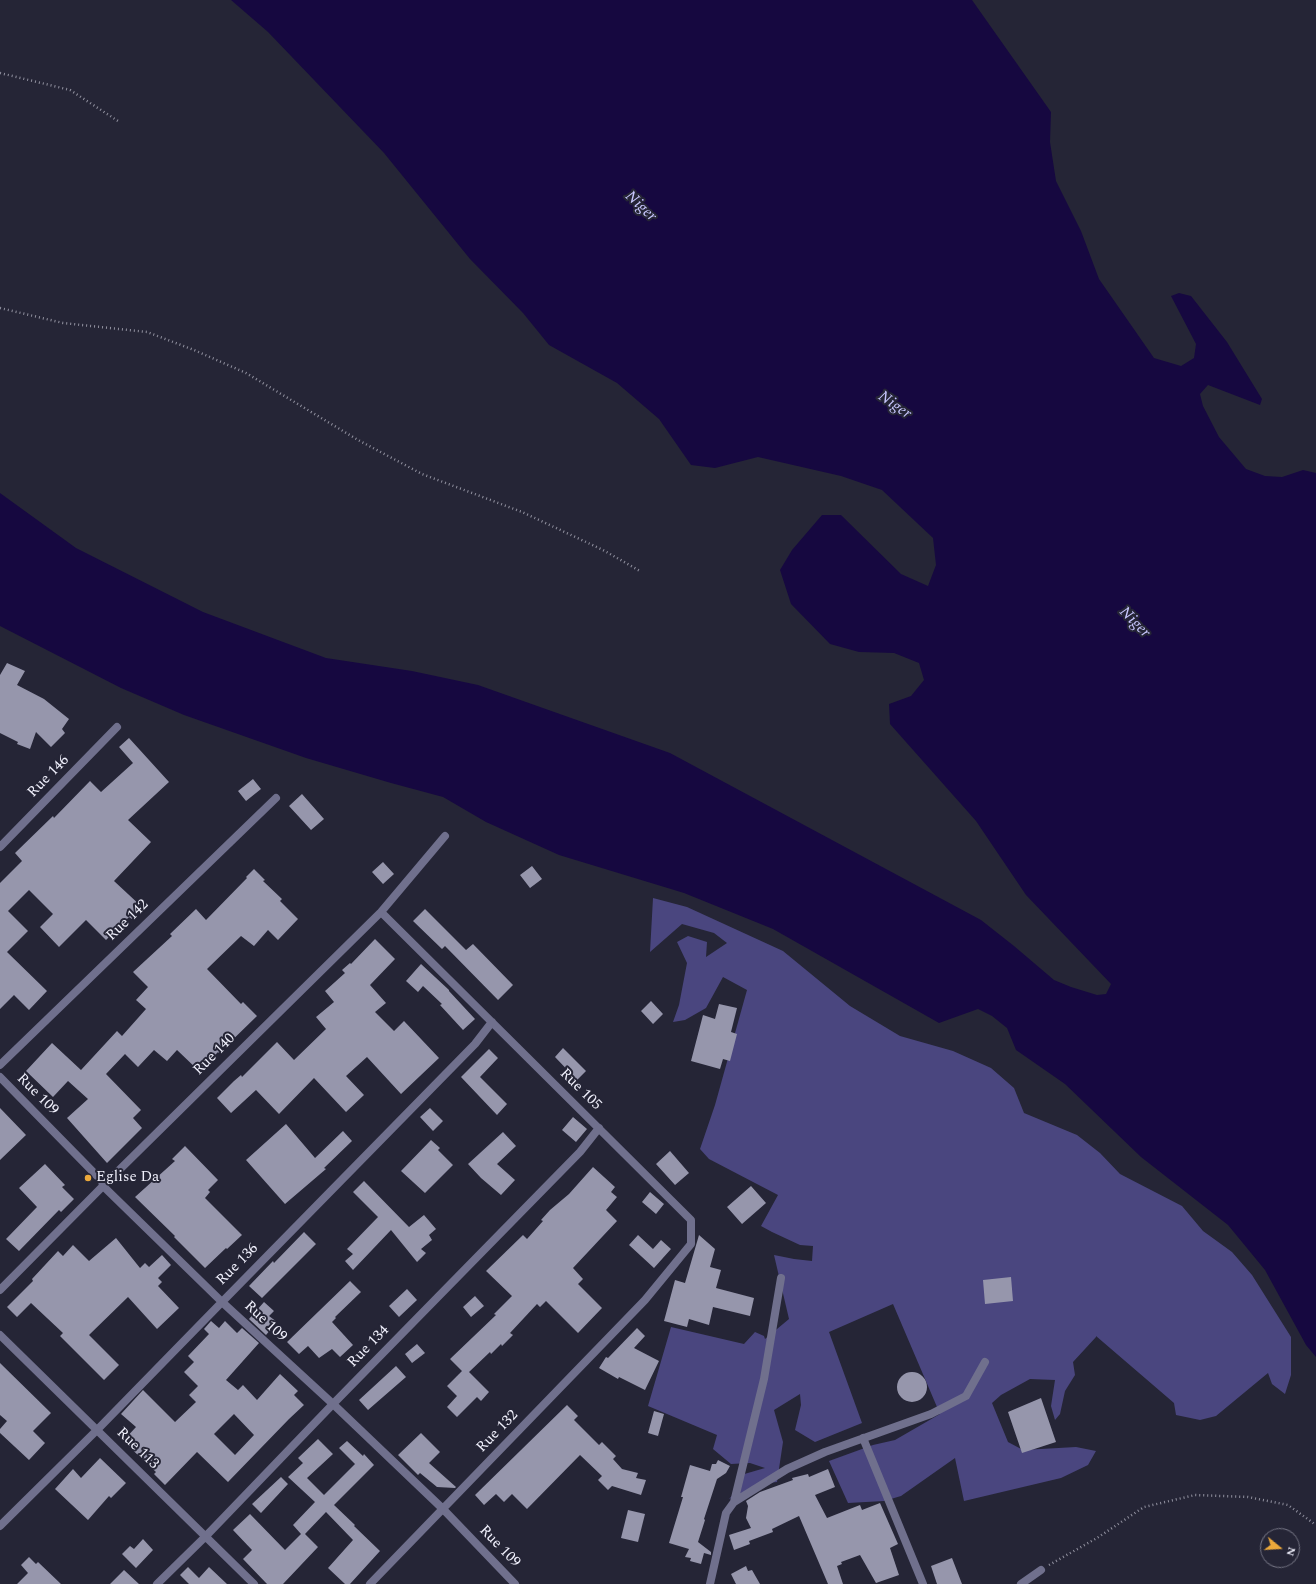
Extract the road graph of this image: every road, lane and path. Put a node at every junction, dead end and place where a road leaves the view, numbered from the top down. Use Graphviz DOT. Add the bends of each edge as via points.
graph roads {
  1 [pos="0,73"];
  2 [pos="118,121"];
  3 [pos="0,308"];
  4 [pos="640,571"];
  5 [pos="117,728"];
  6 [pos="276,798"];
  7 [pos="445,836"];
  8 [pos="0,847"];
  9 [pos="381,912"];
  10 [pos="492,1022"];
  11 [pos="0,1065"];
  12 [pos="0,1078"];
  13 [pos="599,1128"];
  14 [pos="103,1186"];
  15 [pos="781,1278"];
  16 [pos="0,1290"];
  17 [pos="645,1300"];
  18 [pos="222,1302"];
  19 [pos="0,1335"];
  20 [pos="985,1362"];
  21 [pos="333,1404"];
  22 [pos="97,1430"];
  23 [pos="863,1438"];
  24 [pos="734,1502"];
  25 [pos="443,1509"];
  26 [pos="1316,1525"];
  27 [pos="0,1526"];
  28 [pos="206,1536"];
  29 [pos="1041,1570"];
  30 [pos="157,1584"];
  31 [pos="254,1584"];
  32 [pos="370,1584"];
  33 [pos="515,1584"];
  34 [pos="710,1584"];
  35 [pos="923,1584"];
  36 [pos="1022,1584"];
  1 -- 2 [label="path" via="70,90"];
  3 -- 4 [label="path" via="63,323 147,332 194,350 246,373 358,440 422,474 522,512 603,550"];
  5 -- 8 [label="street, Rue 146"];
  6 -- 11 [label="street, Rue 142"];
  7 -- 9 [label="street, Rue 140"];
  9 -- 10 [label="street, Rue 105"];
  9 -- 14 [label="street, Rue 140"];
  10 -- 13 [label="street, Rue 105"];
  10 -- 18 [label="street, Rue 136" via="475,1044"];
  12 -- 14 [label="street, Rue 109" via="102,1181"];
  13 -- 17 [label="street, Rue 105" via="691,1220 691,1244"];
  13 -- 21 [label="street, Rue 134" via="580,1152"];
  14 -- 16 [label="street, Rue 140"];
  14 -- 18 [label="street, Rue 109"];
  15 -- 24 [label="street" via="764,1379"];
  17 -- 25 [label="street, Rue 132"];
  18 -- 21 [label="street, Rue 109"];
  18 -- 22 [label="street, Rue 136"];
  19 -- 22 [label="street, Rue 113"];
  20 -- 23 [label="street" via="966,1396 931,1414"];
  21 -- 25 [label="street, Rue 109"];
  21 -- 28 [label="street, Rue 134"];
  22 -- 27 [label="street, Rue 136"];
  22 -- 28 [label="street, Rue 113"];
  23 -- 24 [label="street" via="787,1469"];
  23 -- 35 [label="street"];
  24 -- 34 [label="street" via="726,1513"];
  25 -- 32 [label="street, Rue 132"];
  25 -- 33 [label="street, Rue 109"];
  26 -- 29 [label="path" via="1288,1505 1248,1497 1195,1495 1144,1507"];
  28 -- 30 [label="street, Rue 134"];
  28 -- 31 [label="street, Rue 113"];
  29 -- 36 [label="street"];
}
